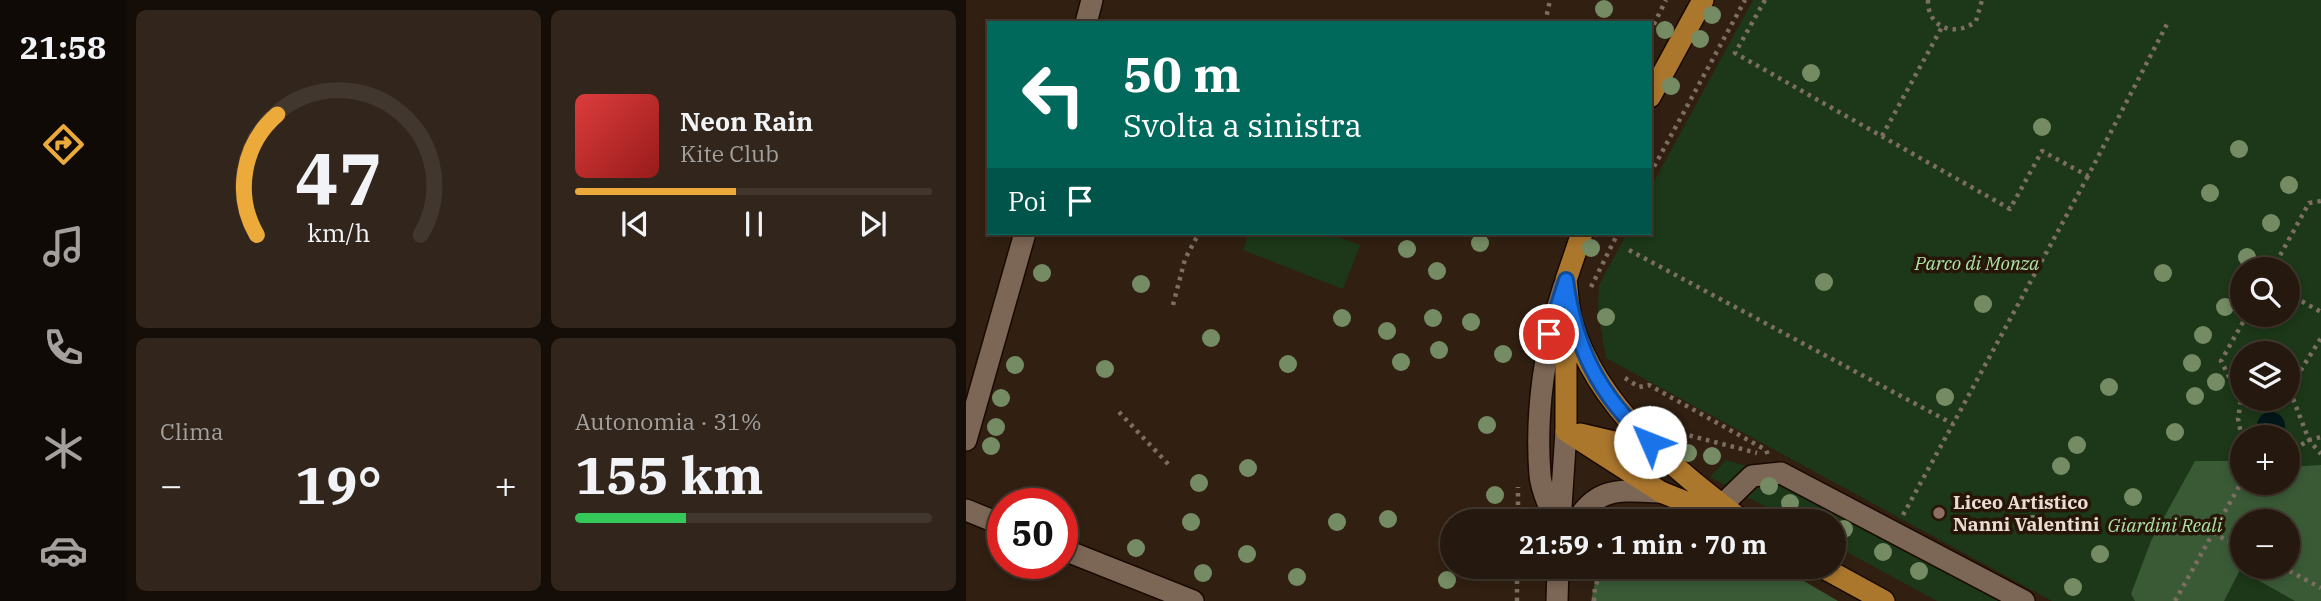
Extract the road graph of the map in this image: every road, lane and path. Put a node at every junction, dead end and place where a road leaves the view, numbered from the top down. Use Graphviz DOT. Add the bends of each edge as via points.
graph roads {
  1 [pos="1092,0"];
  2 [pos="1550,0"];
  3 [pos="1666,0"];
  4 [pos="1703,0"];
  5 [pos="1745,0"];
  6 [pos="1765,0"];
  7 [pos="1928,0"];
  8 [pos="1982,0"];
  9 [pos="1087,21"];
  10 [pos="1545,21"];
  11 [pos="2167,24"];
  12 [pos="1942,27"];
  13 [pos="1652,28"];
  14 [pos="1652,93"];
  15 [pos="1882,136"];
  16 [pos="1652,170"];
  17 [pos="2088,176"];
  18 [pos="2321,201"];
  19 [pos="1025,235"];
  20 [pos="1198,235"];
  21 [pos="1581,235"];
  22 [pos="1617,235"];
  23 [pos="1629,250"];
  24 [pos="2279,257"];
  25 [pos="1566,280"];
  26 [pos="1590,293"];
  27 [pos="2300,300"];
  28 [pos="1173,305"];
  29 [pos="2321,312"];
  30 [pos="2321,338"];
  31 [pos="2230,344"];
  32 [pos="2300,373"];
  33 [pos="1617,374"];
  34 [pos="2230,379"];
  35 [pos="2297,411"];
  36 [pos="1119,412"];
  37 [pos="1953,424"];
  38 [pos="1566,431"];
  39 [pos="1680,433"];
  40 [pos="2321,437"];
  41 [pos="966,440"];
  42 [pos="2309,440"];
  43 [pos="2300,446"];
  44 [pos="1663,454"];
  45 [pos="2321,454"];
  46 [pos="1170,466"];
  47 [pos="1661,492"];
  48 [pos="2234,495"];
  49 [pos="1553,509"];
  50 [pos="1559,509"];
  51 [pos="1584,509"];
  52 [pos="1715,509"];
  53 [pos="1724,509"];
  54 [pos="1731,509"];
  55 [pos="966,510"];
  56 [pos="987,519"];
  57 [pos="1894,532"];
  58 [pos="2213,533"];
  59 [pos="2230,542"];
  60 [pos="1078,555"];
  61 [pos="2300,577"];
  62 [pos="1517,579"];
  63 [pos="1558,579"];
  64 [pos="1599,579"];
  65 [pos="1844,579"];
  66 [pos="2321,588"];
  67 [pos="1193,601"];
  68 [pos="1517,601"];
  69 [pos="1557,601"];
  70 [pos="1594,601"];
  71 [pos="1884,601"];
  72 [pos="2024,601"];
  73 [pos="2175,601"];
  1 -- 9 [label="street"];
  2 -- 10 [label="path"];
  3 -- 13 [label="path"];
  4 -- 14 [label="main road"];
  5 -- 16 [label="path"];
  6 -- 15 [label="path" via="1735,53"];
  7 -- 12 [label="path" via="1930,15"];
  8 -- 12 [label="path" via="1981,13 1969,27"];
  11 -- 17 [label="path"];
  12 -- 15 [label="path"];
  15 -- 17 [label="path" via="2010,209 2042,151"];
  17 -- 37 [label="path"];
  18 -- 24 [label="path" via="2309,203"];
  19 -- 41 [label="street"];
  20 -- 28 [label="path" via="1185,258"];
  21 -- 25 [label="main road"];
  22 -- 26 [label="path"];
  23 -- 37 [label="path"];
  25 -- 38 [label="main road"];
  25 -- 44 [label="main road" via="1571,320 1595,376 1619,411"];
  25 -- 49 [label="street" via="1549,334 1542,392 1540,477"];
  27 -- 29 [label="path"];
  30 -- 32 [label="path"];
  31 -- 34 [label="path" via="2221,361"];
  33 -- 39 [label="path" via="1639,387 1649,385 1661,391 1766,450 1769,458"];
  35 -- 42 [label="path"];
  36 -- 46 [label="path"];
  37 -- 57 [label="path"];
  38 -- 44 [label="main road"];
  38 -- 47 [label="main road"];
  38 -- 50 [label="street"];
  40 -- 42 [label="path"];
  42 -- 43 [label="path"];
  42 -- 45 [label="path"];
  44 -- 53 [label="main road"];
  47 -- 51 [label="street" via="1608,492"];
  47 -- 52 [label="main road"];
  48 -- 58 [label="path"];
  54 -- 57 [label="street" via="1752,476 1781,473"];
  55 -- 56 [label="street"];
  57 -- 72 [label="street"];
  58 -- 59 [label="path"];
  58 -- 73 [label="path"];
  60 -- 67 [label="street"];
  61 -- 66 [label="path"];
  62 -- 68 [label="path"];
  63 -- 69 [label="street"];
  64 -- 70 [label="path"];
  65 -- 71 [label="main road"];
}
